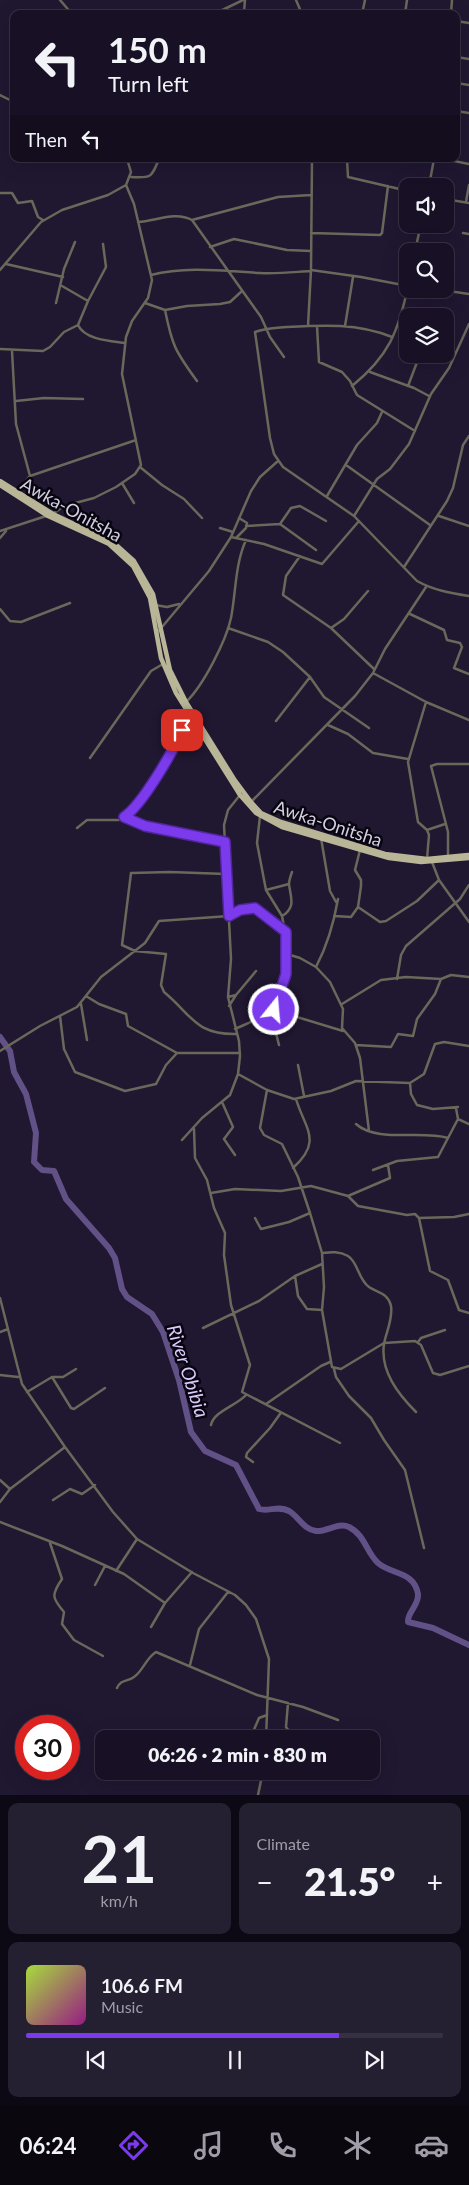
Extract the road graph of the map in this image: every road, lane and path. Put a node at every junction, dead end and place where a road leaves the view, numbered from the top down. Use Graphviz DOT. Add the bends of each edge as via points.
graph roads {
  1 [pos="60,0"];
  2 [pos="244,0"];
  3 [pos="69,10"];
  4 [pos="223,10"];
  5 [pos="128,162"];
  6 [pos="157,162"];
  7 [pos="312,162"];
  8 [pos="347,162"];
  9 [pos="433,162"];
  10 [pos="131,177"];
  11 [pos="430,178"];
  12 [pos="469,184"];
  13 [pos="126,185"];
  14 [pos="388,186"];
  15 [pos="399,189"];
  16 [pos="0,193"];
  17 [pos="311,195"];
  18 [pos="454,200"];
  19 [pos="467,202"];
  20 [pos="44,220"];
  21 [pos="192,220"];
  22 [pos="138,222"];
  23 [pos="310,233"];
  24 [pos="463,233"];
  25 [pos="469,234"];
  26 [pos="75,242"];
  27 [pos="103,244"];
  28 [pos="210,247"];
  29 [pos="311,251"];
  30 [pos="6,263"];
  31 [pos="0,270"];
  32 [pos="226,270"];
  33 [pos="311,271"];
  34 [pos="151,275"];
  35 [pos="353,276"];
  36 [pos="63,277"];
  37 [pos="399,285"];
  38 [pos="62,286"];
  39 [pos="242,292"];
  40 [pos="454,292"];
  41 [pos="469,294"];
  42 [pos="405,298"];
  43 [pos="88,301"];
  44 [pos="56,303"];
  45 [pos="145,303"];
  46 [pos="165,310"];
  47 [pos="469,324"];
  48 [pos="78,325"];
  49 [pos="317,325"];
  50 [pos="308,326"];
  51 [pos="345,326"];
  52 [pos="266,328"];
  53 [pos="392,337"];
  54 [pos="125,343"];
  55 [pos="0,349"];
  56 [pos="12,351"];
  57 [pos="284,357"];
  58 [pos="417,363"];
  59 [pos="370,372"];
  60 [pos="196,381"];
  61 [pos="352,386"];
  62 [pos="408,386"];
  63 [pos="429,397"];
  64 [pos="83,399"];
  65 [pos="16,401"];
  66 [pos="382,412"];
  67 [pos="415,430"];
  68 [pos="469,436"];
  69 [pos="136,440"];
  70 [pos="278,461"];
  71 [pos="346,465"];
  72 [pos="140,466"];
  73 [pos="30,476"];
  74 [pos="0,481"];
  75 [pos="122,483"];
  76 [pos="0,485"];
  77 [pos="373,486"];
  78 [pos="16,491"];
  79 [pos="327,496"];
  80 [pos="134,503"];
  81 [pos="51,515"];
  82 [pos="354,516"];
  83 [pos="439,516"];
  84 [pos="202,518"];
  85 [pos="239,518"];
  86 [pos="326,521"];
  87 [pos="359,521"];
  88 [pos="280,524"];
  89 [pos="246,526"];
  90 [pos="430,526"];
  91 [pos="469,526"];
  92 [pos="220,528"];
  93 [pos="7,529"];
  94 [pos="0,531"];
  95 [pos="233,532"];
  96 [pos="231,537"];
  97 [pos="0,538"];
  98 [pos="236,538"];
  99 [pos="246,540"];
  100 [pos="316,550"];
  101 [pos="300,556"];
  102 [pos="404,568"];
  103 [pos="426,587"];
  104 [pos="368,591"];
  105 [pos="469,596"];
  106 [pos="70,603"];
  107 [pos="154,604"];
  108 [pos="180,604"];
  109 [pos="0,609"];
  110 [pos="410,614"];
  111 [pos="161,628"];
  112 [pos="228,628"];
  113 [pos="330,628"];
  114 [pos="157,633"];
  115 [pos="163,664"];
  116 [pos="374,671"];
  117 [pos="469,674"];
  118 [pos="310,677"];
  119 [pos="186,702"];
  120 [pos="426,702"];
  121 [pos="343,709"];
  122 [pos="190,718"];
  123 [pos="469,720"];
  124 [pos="276,721"];
  125 [pos="328,724"];
  126 [pos="369,728"];
  127 [pos="90,758"];
  128 [pos="408,758"];
  129 [pos="469,764"];
  130 [pos="240,795"];
  131 [pos="249,804"];
  132 [pos="260,816"];
  133 [pos="124,817"];
  134 [pos="445,824"];
  135 [pos="77,828"];
  136 [pos="427,830"];
  137 [pos="321,838"];
  138 [pos="225,842"];
  139 [pos="360,850"];
  140 [pos="448,857"];
  141 [pos="469,857"];
  142 [pos="427,859"];
  143 [pos="432,862"];
  144 [pos="292,872"];
  145 [pos="226,874"];
  146 [pos="439,880"];
  147 [pos="289,884"];
  148 [pos="469,885"];
  149 [pos="266,890"];
  150 [pos="338,899"];
  151 [pos="456,902"];
  152 [pos="337,903"];
  153 [pos="358,907"];
  154 [pos="229,916"];
  155 [pos="282,916"];
  156 [pos="334,916"];
  157 [pos="469,922"];
  158 [pos="286,932"];
  159 [pos="135,952"];
  160 [pos="287,954"];
  161 [pos="316,967"];
  162 [pos="256,971"];
  163 [pos="469,977"];
  164 [pos="397,979"];
  165 [pos="441,979"];
  166 [pos="236,995"];
  167 [pos="86,996"];
  168 [pos="228,996"];
  169 [pos="81,1004"];
  170 [pos="342,1004"];
  171 [pos="229,1006"];
  172 [pos="274,1010"];
  173 [pos="271,1013"];
  174 [pos="60,1016"];
  175 [pos="235,1029"];
  176 [pos="343,1031"];
  177 [pos="237,1034"];
  178 [pos="87,1040"];
  179 [pos="279,1045"];
  180 [pos="356,1046"];
  181 [pos="469,1046"];
  182 [pos="0,1051"];
  183 [pos="177,1053"];
  184 [pos="240,1053"];
  185 [pos="298,1065"];
  186 [pos="238,1074"];
  187 [pos="364,1081"];
  188 [pos="410,1083"];
  189 [pos="267,1090"];
  190 [pos="304,1096"];
  191 [pos="296,1099"];
  192 [pos="222,1102"];
  193 [pos="458,1119"];
  194 [pos="356,1124"];
  195 [pos="469,1124"];
  196 [pos="194,1129"];
  197 [pos="369,1131"];
  198 [pos="448,1138"];
  199 [pos="182,1140"];
  200 [pos="235,1155"];
  201 [pos="388,1164"];
  202 [pos="293,1168"];
  203 [pos="373,1170"];
  204 [pos="302,1187"];
  205 [pos="211,1193"];
  206 [pos="348,1196"];
  207 [pos="310,1213"];
  208 [pos="469,1214"];
  209 [pos="255,1218"];
  210 [pos="419,1218"];
  211 [pos="322,1253"];
  212 [pos="323,1264"];
  213 [pos="295,1276"];
  214 [pos="0,1298"];
  215 [pos="322,1310"];
  216 [pos="469,1312"];
  217 [pos="233,1315"];
  218 [pos="203,1328"];
  219 [pos="8,1329"];
  220 [pos="445,1330"];
  221 [pos="0,1332"];
  222 [pos="418,1342"];
  223 [pos="384,1343"];
  224 [pos="330,1362"];
  225 [pos="469,1366"];
  226 [pos="76,1369"];
  227 [pos="334,1369"];
  228 [pos="0,1375"];
  229 [pos="19,1377"];
  230 [pos="52,1377"];
  231 [pos="105,1388"];
  232 [pos="27,1392"];
  233 [pos="246,1395"];
  234 [pos="266,1404"];
  235 [pos="416,1412"];
  236 [pos="280,1414"];
  237 [pos="211,1425"];
  238 [pos="340,1443"];
  239 [pos="65,1447"];
  240 [pos="253,1462"];
  241 [pos="0,1480"];
  242 [pos="95,1485"];
  243 [pos="10,1489"];
  244 [pos="52,1500"];
  245 [pos="0,1502"];
  246 [pos="0,1522"];
  247 [pos="137,1539"];
  248 [pos="50,1543"];
  249 [pos="424,1548"];
  250 [pos="105,1566"];
  251 [pos="116,1571"];
  252 [pos="192,1572"];
  253 [pos="95,1585"];
  254 [pos="228,1592"];
  255 [pos="165,1603"];
  256 [pos="152,1627"];
  257 [pos="104,1656"];
  258 [pos="190,1665"];
  259 [pos="117,1688"];
  260 [pos="268,1697"];
  261 [pos="288,1703"];
  262 [pos="267,1715"];
  263 [pos="338,1720"];
  264 [pos="254,1730"];
  265 [pos="266,1730"];
  266 [pos="288,1730"];
  267 [pos="261,1780"];
  268 [pos="258,1795"];
  1 -- 3 [label="street"];
  2 -- 4 [label="street"];
  5 -- 10 [label="street"];
  6 -- 10 [label="street" via="148,178"];
  7 -- 17 [label="street"];
  8 -- 14 [label="street" via="348,177"];
  9 -- 11 [label="street"];
  10 -- 13 [label="street"];
  12 -- 19 [label="street"];
  13 -- 20 [label="street"];
  13 -- 22 [label="street"];
  14 -- 15 [label="street"];
  14 -- 23 [label="street" via="380,235"];
  16 -- 20 [label="street" via="12,193 18,203 32,201 38,217"];
  17 -- 21 [label="street" via="278,197"];
  17 -- 23 [label="street"];
  18 -- 19 [label="street"];
  20 -- 30 [label="street"];
  21 -- 22 [label="street" via="178,215"];
  21 -- 28 [label="street"];
  22 -- 34 [label="street"];
  23 -- 29 [label="street"];
  24 -- 25 [label="street"];
  26 -- 36 [label="street"];
  27 -- 43 [label="street" via="106,267"];
  28 -- 29 [label="street" via="234,239 287,250"];
  28 -- 32 [label="street"];
  29 -- 33 [label="street"];
  30 -- 31 [label="street"];
  30 -- 36 [label="street"];
  32 -- 33 [label="street" via="262,273"];
  32 -- 34 [label="street" via="170,271"];
  32 -- 39 [label="street"];
  33 -- 35 [label="street"];
  33 -- 50 [label="street"];
  34 -- 45 [label="street"];
  35 -- 37 [label="street"];
  35 -- 51 [label="street"];
  36 -- 38 [label="street"];
  38 -- 43 [label="street"];
  38 -- 44 [label="street"];
  39 -- 46 [label="street" via="226,303"];
  39 -- 52 [label="street"];
  40 -- 41 [label="street"];
  42 -- 53 [label="street"];
  43 -- 48 [label="street"];
  45 -- 46 [label="street"];
  45 -- 54 [label="street" via="132,321"];
  46 -- 60 [label="street" via="172,342"];
  47 -- 63 [label="street" via="450,368"];
  48 -- 54 [label="street" via="82,331 102,340"];
  48 -- 56 [label="street" via="64,332 43,351"];
  49 -- 50 [label="street"];
  49 -- 51 [label="street"];
  49 -- 61 [label="street" via="319,362 342,372"];
  50 -- 52 [label="street"];
  51 -- 53 [label="street"];
  52 -- 57 [label="street"];
  52 -- 70 [label="street" via="254,333 270,438"];
  53 -- 59 [label="street"];
  54 -- 69 [label="street" via="122,381"];
  55 -- 56 [label="street"];
  56 -- 65 [label="street"];
  58 -- 62 [label="street"];
  59 -- 61 [label="street"];
  59 -- 62 [label="street"];
  61 -- 66 [label="street" via="357,395"];
  62 -- 63 [label="street"];
  63 -- 67 [label="street"];
  64 -- 65 [label="street"];
  65 -- 73 [label="street" via="16,424"];
  66 -- 67 [label="street"];
  66 -- 71 [label="street" via="377,423 357,444"];
  67 -- 77 [label="street" via="398,460"];
  68 -- 83 [label="street" via="463,445 453,488"];
  69 -- 72 [label="street"];
  69 -- 73 [label="street"];
  70 -- 79 [label="street"];
  70 -- 85 [label="street" via="260,477"];
  71 -- 77 [label="street"];
  71 -- 79 [label="street"];
  72 -- 75 [label="street"];
  72 -- 84 [label="street"];
  73 -- 78 [label="street"];
  74 -- 78 [label="main road, Awka-Onitsha"];
  75 -- 80 [label="street"];
  75 -- 81 [label="street" via="94,498 64,506"];
  76 -- 81 [label="main road, Awka-Onitsha"];
  77 -- 82 [label="street"];
  77 -- 90 [label="street"];
  78 -- 81 [label="main road, Awka-Onitsha"];
  79 -- 82 [label="street"];
  81 -- 93 [label="street"];
  81 -- 107 [label="main road, Awka-Onitsha" via="107,539 127,554 144,576"];
  82 -- 87 [label="street"];
  83 -- 90 [label="street"];
  83 -- 91 [label="street"];
  85 -- 89 [label="street"];
  85 -- 95 [label="street"];
  86 -- 88 [label="street" via="300,506 291,508"];
  87 -- 101 [label="street" via="324,563"];
  87 -- 102 [label="street"];
  88 -- 89 [label="street"];
  88 -- 100 [label="street"];
  89 -- 98 [label="street"];
  90 -- 102 [label="street"];
  92 -- 95 [label="street"];
  93 -- 94 [label="street"];
  93 -- 97 [label="street"];
  95 -- 96 [label="street"];
  96 -- 98 [label="street"];
  96 -- 108 [label="street" via="204,579"];
  98 -- 99 [label="street"];
  99 -- 101 [label="street"];
  99 -- 112 [label="street" via="240,553"];
  101 -- 113 [label="street" via="286,576 283,595"];
  102 -- 103 [label="street"];
  103 -- 105 [label="street"];
  103 -- 110 [label="street"];
  104 -- 113 [label="street" via="344,619"];
  106 -- 109 [label="street" via="21,622 10,621"];
  107 -- 108 [label="street" via="167,607"];
  107 -- 111 [label="main road, Awka-Onitsha"];
  107 -- 114 [label="main road, Awka-Onitsha"];
  108 -- 111 [label="street"];
  110 -- 116 [label="street"];
  110 -- 117 [label="street" via="444,630 447,640 460,644 462,647 454,668"];
  111 -- 114 [label="street"];
  111 -- 119 [label="main road, Awka-Onitsha" via="170,670"];
  112 -- 118 [label="street" via="268,642"];
  112 -- 119 [label="street" via="198,691"];
  113 -- 116 [label="street"];
  114 -- 115 [label="main road, Awka-Onitsha"];
  115 -- 122 [label="main road, Awka-Onitsha"];
  115 -- 127 [label="street" via="151,671"];
  116 -- 120 [label="street"];
  116 -- 121 [label="street"];
  118 -- 121 [label="street" via="324,697"];
  118 -- 124 [label="street"];
  119 -- 131 [label="main road, Awka-Onitsha"];
  120 -- 123 [label="street"];
  120 -- 128 [label="street"];
  121 -- 125 [label="street"];
  121 -- 126 [label="street"];
  122 -- 130 [label="main road, Awka-Onitsha"];
  122 -- 133 [label="street" via="154,779"];
  125 -- 128 [label="street" via="373,752"];
  125 -- 131 [label="street"];
  128 -- 136 [label="street" via="418,822"];
  129 -- 134 [label="street" via="431,766"];
  130 -- 131 [label="main road, Awka-Onitsha"];
  130 -- 138 [label="street" via="226,814"];
  131 -- 132 [label="main road, Awka-Onitsha"];
  131 -- 142 [label="main road, Awka-Onitsha" via="281,822 385,854"];
  132 -- 137 [label="main road, Awka-Onitsha" via="282,827"];
  132 -- 149 [label="street" via="257,842"];
  133 -- 135 [label="street" via="114,821 87,820"];
  133 -- 138 [label="street" via="145,826"];
  134 -- 136 [label="street"];
  134 -- 140 [label="street"];
  136 -- 142 [label="street"];
  137 -- 139 [label="main road, Awka-Onitsha"];
  137 -- 152 [label="street" via="330,891"];
  138 -- 145 [label="street"];
  139 -- 143 [label="main road, Awka-Onitsha" via="401,860"];
  139 -- 153 [label="street" via="355,870 361,880"];
  140 -- 141 [label="main road, Awka-Onitsha"];
  140 -- 142 [label="main road, Awka-Onitsha"];
  141 -- 143 [label="main road, Awka-Onitsha"];
  143 -- 146 [label="street"];
  144 -- 147 [label="street"];
  145 -- 154 [label="street"];
  145 -- 159 [label="street" via="131,873 122,945"];
  146 -- 151 [label="street"];
  146 -- 153 [label="street" via="417,901 386,921 380,922"];
  147 -- 149 [label="street"];
  147 -- 155 [label="street" via="292,900 290,908"];
  148 -- 151 [label="street" via="463,897"];
  149 -- 155 [label="street"];
  150 -- 152 [label="street"];
  151 -- 157 [label="street"];
  151 -- 164 [label="street" via="406,946"];
  152 -- 156 [label="street"];
  153 -- 156 [label="street" via="351,917"];
  154 -- 158 [label="street" via="255,908"];
  154 -- 159 [label="street" via="159,921"];
  154 -- 168 [label="street" via="231,972"];
  155 -- 158 [label="street"];
  156 -- 161 [label="street"];
  158 -- 160 [label="street"];
  159 -- 167 [label="street" via="100,977"];
  159 -- 177 [label="street" via="166,954 161,985 191,1020 208,1032"];
  160 -- 161 [label="street"];
  160 -- 172 [label="street" via="286,974"];
  161 -- 170 [label="street" via="330,982"];
  162 -- 166 [label="street"];
  163 -- 165 [label="street" via="451,975"];
  164 -- 165 [label="street"];
  164 -- 170 [label="street" via="376,982"];
  165 -- 180 [label="street" via="435,994 417,1019 413,1036 398,1034 391,1047"];
  166 -- 168 [label="street"];
  166 -- 171 [label="street"];
  167 -- 169 [label="street"];
  167 -- 183 [label="street" via="126,1014 128,1026"];
  168 -- 171 [label="street"];
  169 -- 174 [label="street"];
  169 -- 178 [label="street"];
  170 -- 176 [label="street"];
  171 -- 175 [label="street"];
  172 -- 173 [label="street"];
  172 -- 176 [label="street"];
  173 -- 175 [label="street"];
  173 -- 179 [label="street"];
  174 -- 182 [label="street"];
  174 -- 183 [label="street" via="64,1049 74,1072 125,1091 156,1084"];
  175 -- 177 [label="street"];
  176 -- 180 [label="street"];
  177 -- 184 [label="street"];
  180 -- 187 [label="street"];
  181 -- 188 [label="street" via="444,1042 435,1044 424,1074"];
  183 -- 184 [label="street"];
  184 -- 186 [label="street"];
  185 -- 190 [label="street"];
  186 -- 189 [label="street"];
  186 -- 192 [label="street" via="230,1095"];
  187 -- 188 [label="street"];
  187 -- 190 [label="street"];
  187 -- 197 [label="street"];
  188 -- 193 [label="street" via="417,1105 433,1109 457,1107"];
  189 -- 191 [label="street"];
  189 -- 202 [label="street" via="260,1128 262,1133 282,1144"];
  190 -- 191 [label="street"];
  191 -- 202 [label="street" via="310,1137 307,1154"];
  192 -- 196 [label="street"];
  192 -- 200 [label="street" via="233,1127 224,1139"];
  193 -- 195 [label="street"];
  193 -- 198 [label="street"];
  194 -- 197 [label="street"];
  196 -- 199 [label="street"];
  196 -- 205 [label="street" via="195,1158"];
  197 -- 198 [label="street"];
  198 -- 201 [label="street" via="438,1156"];
  201 -- 203 [label="street"];
  201 -- 206 [label="street" via="390,1178"];
  202 -- 204 [label="street"];
  204 -- 205 [label="street" via="281,1191 235,1189"];
  204 -- 206 [label="street"];
  204 -- 207 [label="street"];
  205 -- 217 [label="street" via="225,1233 224,1255"];
  206 -- 210 [label="street" via="358,1206 415,1214"];
  207 -- 209 [label="street" via="261,1229"];
  207 -- 211 [label="street"];
  208 -- 210 [label="street"];
  210 -- 216 [label="street" via="430,1271 450,1283 459,1310"];
  211 -- 212 [label="street"];
  211 -- 223 [label="street" via="335,1252 353,1259 357,1273 369,1287 380,1291 389,1301 390,1327"];
  212 -- 213 [label="street"];
  212 -- 215 [label="street"];
  213 -- 215 [label="street" via="298,1296 307,1309"];
  213 -- 217 [label="street" via="272,1294"];
  214 -- 219 [label="street"];
  215 -- 224 [label="street"];
  217 -- 218 [label="street"];
  217 -- 233 [label="street" via="250,1365 242,1389"];
  219 -- 221 [label="street"];
  219 -- 229 [label="street"];
  220 -- 222 [label="street"];
  222 -- 223 [label="street"];
  222 -- 225 [label="street" via="433,1373 440,1375"];
  223 -- 227 [label="street" via="341,1369"];
  223 -- 235 [label="street" via="386,1366 392,1383"];
  224 -- 227 [label="street"];
  224 -- 234 [label="street"];
  226 -- 230 [label="street" via="63,1377"];
  227 -- 249 [label="street" via="349,1396 371,1418 405,1470"];
  228 -- 229 [label="street"];
  229 -- 232 [label="street"];
  230 -- 231 [label="street" via="71,1408 78,1407"];
  230 -- 232 [label="street"];
  232 -- 239 [label="street"];
  233 -- 234 [label="street"];
  233 -- 237 [label="street" via="214,1417"];
  234 -- 236 [label="street"];
  236 -- 238 [label="street"];
  236 -- 240 [label="street" via="247,1453"];
  239 -- 242 [label="street"];
  239 -- 243 [label="street"];
  241 -- 243 [label="street"];
  242 -- 244 [label="street" via="82,1494 70,1489"];
  242 -- 247 [label="street"];
  243 -- 245 [label="street"];
  246 -- 248 [label="street"];
  247 -- 251 [label="street"];
  247 -- 252 [label="street"];
  248 -- 250 [label="street"];
  248 -- 257 [label="street" via="62,1579 54,1595 64,1612 62,1624 74,1640"];
  250 -- 251 [label="street"];
  250 -- 253 [label="street"];
  251 -- 255 [label="street"];
  252 -- 254 [label="street"];
  252 -- 255 [label="street"];
  254 -- 258 [label="street" via="199,1629"];
  254 -- 260 [label="street" via="242,1601 259,1624 269,1659"];
  255 -- 256 [label="street"];
  258 -- 259 [label="street" via="156,1652 135,1677 122,1681"];
  258 -- 260 [label="street" via="226,1683"];
  260 -- 261 [label="street"];
  260 -- 262 [label="street"];
  261 -- 263 [label="street"];
  261 -- 266 [label="street"];
  262 -- 264 [label="street" via="259,1718"];
  262 -- 265 [label="street"];
  267 -- 268 [label="street"];
}
